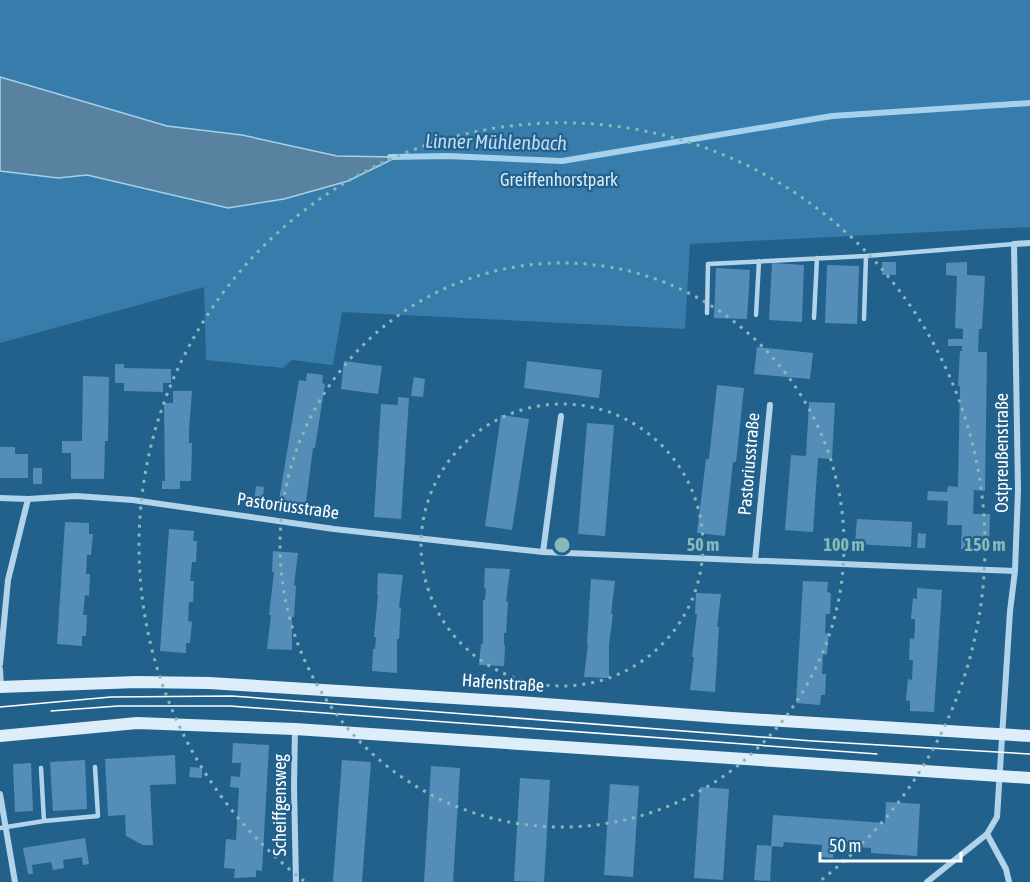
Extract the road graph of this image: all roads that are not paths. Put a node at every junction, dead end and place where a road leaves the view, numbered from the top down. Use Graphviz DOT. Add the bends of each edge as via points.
graph roads {
  1 [pos="1030,243"];
  2 [pos="1014,244"];
  3 [pos="866,256"];
  4 [pos="817,258"];
  5 [pos="759,261"];
  6 [pos="707,313"];
  7 [pos="756,315"];
  8 [pos="814,318"];
  9 [pos="864,319"];
  10 [pos="770,405"];
  11 [pos="561,416"];
  12 [pos="0,498"];
  13 [pos="28,499"];
  14 [pos="543,552"];
  15 [pos="755,561"];
  16 [pos="1015,571"];
  17 [pos="0,664"];
  18 [pos="0,669"];
  19 [pos="0,687"];
  20 [pos="295,729"];
  21 [pos="1003,734"];
  22 [pos="0,736"];
  23 [pos="1030,736"];
  24 [pos="95,767"];
  25 [pos="41,768"];
  26 [pos="1000,776"];
  27 [pos="1030,778"];
  28 [pos="0,794"];
  29 [pos="44,821"];
  30 [pos="3,828"];
  31 [pos="987,834"];
  32 [pos="15,882"];
  33 [pos="296,882"];
  34 [pos="927,882"];
  35 [pos="1009,882"];
  1 -- 2 [label="street"];
  2 -- 3 [label="lane"];
  2 -- 16 [label="street, Ostpreußenstraße" via="1018,490"];
  3 -- 4 [label="lane"];
  3 -- 9 [label="lane"];
  4 -- 5 [label="lane"];
  4 -- 8 [label="lane"];
  5 -- 6 [label="lane" via="708,264"];
  5 -- 7 [label="lane"];
  10 -- 15 [label="street, Pastoriusstraße"];
  11 -- 14 [label="street"];
  12 -- 13 [label="street, Pastoriusstraße"];
  13 -- 14 [label="street, Pastoriusstraße" via="76,496 133,500 334,529"];
  13 -- 17 [label="street" via="8,580"];
  14 -- 15 [label="street, Pastoriusstraße"];
  15 -- 16 [label="street, Pastoriusstraße"];
  16 -- 21 [label="street, Ostpreußenstraße"];
  18 -- 19 [label="street"];
  19 -- 21 [label="main road, Hafenstraße" via="210,682"];
  20 -- 22 [label="main road" via="137,723"];
  20 -- 26 [label="main road"];
  20 -- 33 [label="street, Scheiffgensweg"];
  21 -- 23 [label="main road, Hafenstraße"];
  21 -- 26 [label="street"];
  24 -- 29 [label="lane" via="98,816"];
  25 -- 29 [label="lane"];
  26 -- 27 [label="main road"];
  26 -- 31 [label="street" via="997,818"];
  28 -- 30 [label="street"];
  29 -- 30 [label="lane"];
  30 -- 32 [label="street"];
  31 -- 34 [label="street"];
  31 -- 35 [label="street"];
}
